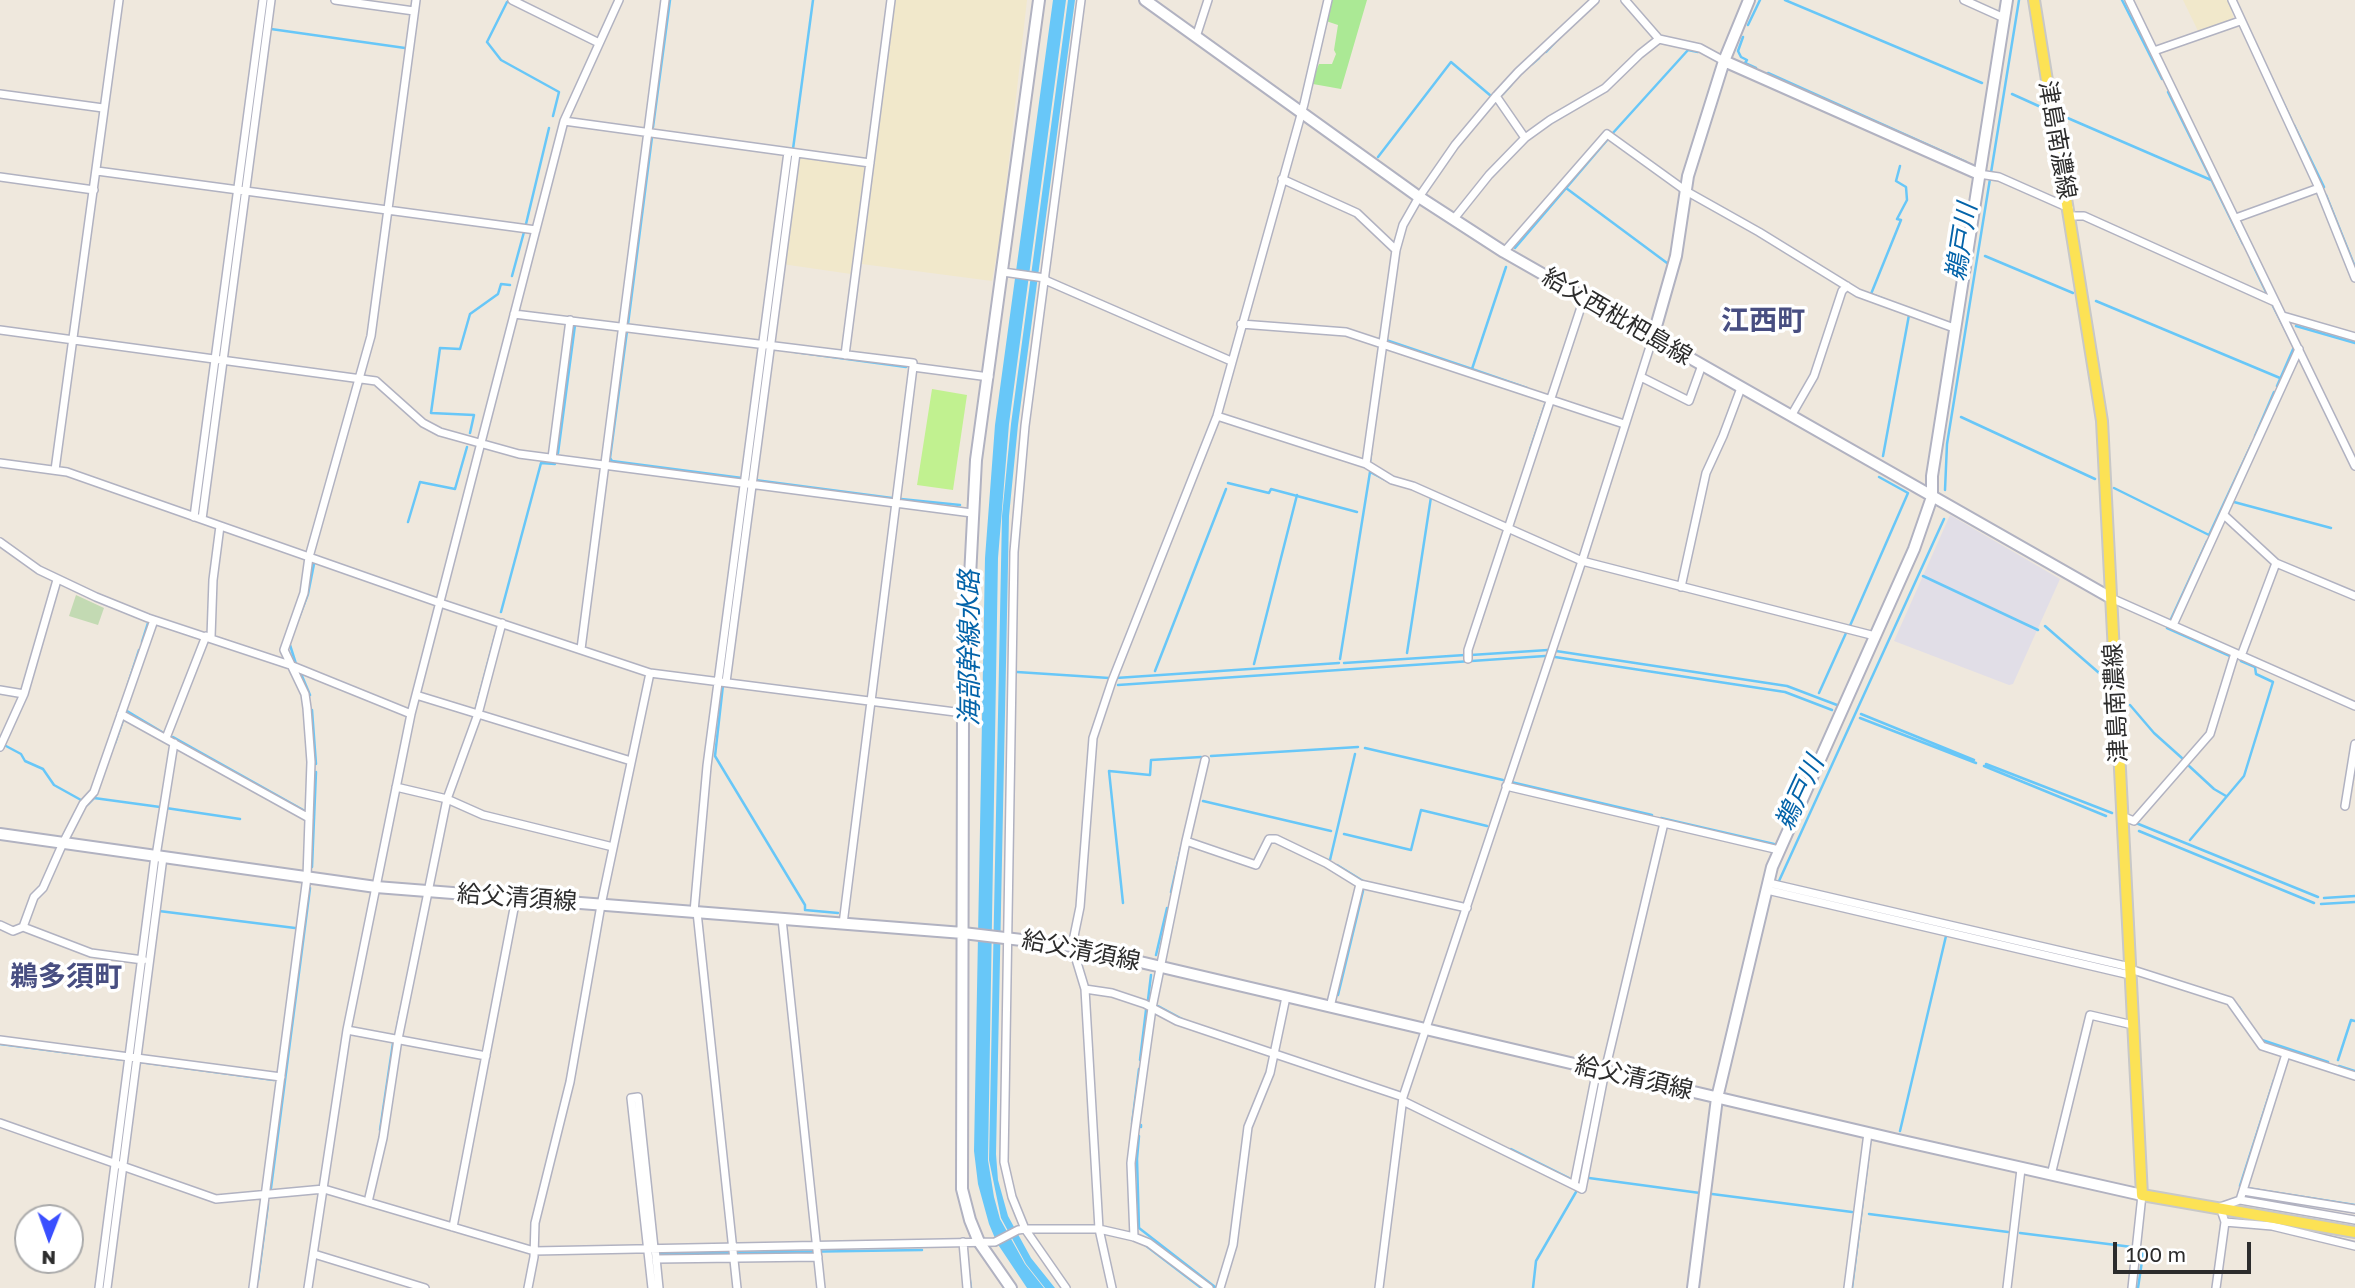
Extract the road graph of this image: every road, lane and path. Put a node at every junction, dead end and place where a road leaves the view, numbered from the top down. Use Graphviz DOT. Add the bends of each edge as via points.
graph roads {
  1 [pos="119,0"];
  2 [pos="263,0"];
  3 [pos="271,0"];
  4 [pos="335,0"];
  5 [pos="416,0"];
  6 [pos="512,0"];
  7 [pos="619,0"];
  8 [pos="665,0"];
  9 [pos="891,0"];
  10 [pos="1039,0"];
  11 [pos="1081,0"];
  12 [pos="1145,0"];
  13 [pos="1208,0"];
  14 [pos="1328,0"];
  15 [pos="1595,0"];
  16 [pos="1625,0"];
  17 [pos="1749,0"];
  18 [pos="1964,0"];
  19 [pos="2007,0"];
  20 [pos="2034,0"];
  21 [pos="2129,0"];
  22 [pos="2232,0"];
  23 [pos="414,11"];
  24 [pos="2004,18"];
  25 [pos="2240,21"];
  26 [pos="1196,37"];
  27 [pos="1659,39"];
  28 [pos="599,43"];
  29 [pos="2154,51"];
  30 [pos="1724,61"];
  31 [pos="0,94"];
  32 [pos="1496,96"];
  33 [pos="103,108"];
  34 [pos="1300,111"];
  35 [pos="564,121"];
  36 [pos="648,133"];
  37 [pos="1525,138"];
  38 [pos="792,152"];
  39 [pos="870,163"];
  40 [pos="97,171"];
  41 [pos="1982,174"];
  42 [pos="0,177"];
  43 [pos="1282,179"];
  44 [pos="2319,188"];
  45 [pos="94,190"];
  46 [pos="242,190"];
  47 [pos="1686,191"];
  48 [pos="1419,197"];
  49 [pos="389,209"];
  50 [pos="2069,212"];
  51 [pos="2236,218"];
  52 [pos="1453,220"];
  53 [pos="536,230"];
  54 [pos="1396,250"];
  55 [pos="1504,252"];
  56 [pos="1003,272"];
  57 [pos="2355,278"];
  58 [pos="1043,279"];
  59 [pos="1847,286"];
  60 [pos="1584,298"];
  61 [pos="2276,303"];
  62 [pos="514,314"];
  63 [pos="2283,316"];
  64 [pos="570,320"];
  65 [pos="1241,324"];
  66 [pos="622,326"];
  67 [pos="1954,328"];
  68 [pos="0,330"];
  69 [pos="1653,337"];
  70 [pos="2355,337"];
  71 [pos="74,340"];
  72 [pos="1383,344"];
  73 [pos="767,346"];
  74 [pos="2299,349"];
  75 [pos="845,355"];
  76 [pos="219,359"];
  77 [pos="1231,360"];
  78 [pos="1702,365"];
  79 [pos="913,367"];
  80 [pos="989,377"];
  81 [pos="1641,377"];
  82 [pos="360,378"];
  83 [pos="1741,388"];
  84 [pos="1550,400"];
  85 [pos="1217,416"];
  86 [pos="1791,416"];
  87 [pos="1624,424"];
  88 [pos="480,443"];
  89 [pos="552,458"];
  90 [pos="0,463"];
  91 [pos="1366,464"];
  92 [pos="606,465"];
  93 [pos="2355,466"];
  94 [pos="55,470"];
  95 [pos="749,484"];
  96 [pos="1932,497"];
  97 [pos="896,503"];
  98 [pos="972,513"];
  99 [pos="2224,515"];
  100 [pos="198,518"];
  101 [pos="220,526"];
  102 [pos="1508,528"];
  103 [pos="0,542"];
  104 [pos="309,557"];
  105 [pos="1582,561"];
  106 [pos="2276,562"];
  107 [pos="57,580"];
  108 [pos="1681,587"];
  109 [pos="2355,596"];
  110 [pos="2111,598"];
  111 [pos="440,603"];
  112 [pos="154,620"];
  113 [pos="502,623"];
  114 [pos="2173,625"];
  115 [pos="208,636"];
  116 [pos="1875,636"];
  117 [pos="581,649"];
  118 [pos="2238,654"];
  119 [pos="1468,659"];
  120 [pos="290,666"];
  121 [pos="650,673"];
  122 [pos="723,682"];
  123 [pos="0,690"];
  124 [pos="24,694"];
  125 [pos="416,695"];
  126 [pos="871,701"];
  127 [pos="2355,706"];
  128 [pos="964,713"];
  129 [pos="121,714"];
  130 [pos="411,714"];
  131 [pos="478,714"];
  132 [pos="166,738"];
  133 [pos="174,743"];
  134 [pos="2355,744"];
  135 [pos="0,747"];
  136 [pos="1205,760"];
  137 [pos="631,761"];
  138 [pos="1506,786"];
  139 [pos="396,788"];
  140 [pos="447,799"];
  141 [pos="2345,806"];
  142 [pos="2122,816"];
  143 [pos="309,818"];
  144 [pos="1664,823"];
  145 [pos="0,834"];
  146 [pos="1186,841"];
  147 [pos="63,843"];
  148 [pos="613,847"];
  149 [pos="1779,850"];
  150 [pos="158,856"];
  151 [pos="307,877"];
  152 [pos="1360,884"];
  153 [pos="1768,886"];
  154 [pos="376,887"];
  155 [pos="429,891"];
  156 [pos="516,898"];
  157 [pos="601,905"];
  158 [pos="1467,908"];
  159 [pos="695,912"];
  160 [pos="782,919"];
  161 [pos="843,924"];
  162 [pos="0,925"];
  163 [pos="23,927"];
  164 [pos="969,934"];
  165 [pos="1005,937"];
  166 [pos="1072,946"];
  167 [pos="146,960"];
  168 [pos="1159,967"];
  169 [pos="2130,970"];
  170 [pos="1086,989"];
  171 [pos="1286,997"];
  172 [pos="1330,1007"];
  173 [pos="1152,1008"];
  174 [pos="2133,1025"];
  175 [pos="1426,1029"];
  176 [pos="347,1030"];
  177 [pos="398,1039"];
  178 [pos="0,1041"];
  179 [pos="2286,1054"];
  180 [pos="1275,1055"];
  181 [pos="486,1056"];
  182 [pos="133,1058"];
  183 [pos="1601,1070"];
  184 [pos="2355,1076"];
  185 [pos="281,1077"];
  186 [pos="1717,1098"];
  187 [pos="1403,1099"];
  188 [pos="0,1123"];
  189 [pos="1868,1133"];
  190 [pos="119,1165"];
  191 [pos="2021,1169"];
  192 [pos="2050,1175"];
  193 [pos="324,1189"];
  194 [pos="2243,1191"];
  195 [pos="2142,1195"];
  196 [pos="265,1196"];
  197 [pos="2240,1200"];
  198 [pos="368,1202"];
  199 [pos="2220,1207"];
  200 [pos="2355,1209"];
  201 [pos="2355,1220"];
  202 [pos="2225,1222"];
  203 [pos="453,1227"];
  204 [pos="1022,1229"];
  205 [pos="1099,1229"];
  206 [pos="2355,1232"];
  207 [pos="1134,1237"];
  208 [pos="963,1242"];
  209 [pos="979,1242"];
  210 [pos="2355,1246"];
  211 [pos="534,1251"];
  212 [pos="817,1251"];
  213 [pos="654,1252"];
  214 [pos="733,1253"];
  215 [pos="314,1254"];
  216 [pos="398,1284"];
  217 [pos="99,1288"];
  218 [pos="107,1288"];
  219 [pos="253,1288"];
  220 [pos="309,1288"];
  221 [pos="425,1288"];
  222 [pos="528,1288"];
  223 [pos="652,1288"];
  224 [pos="659,1288"];
  225 [pos="737,1288"];
  226 [pos="821,1288"];
  227 [pos="967,1288"];
  228 [pos="1011,1288"];
  229 [pos="1066,1288"];
  230 [pos="1112,1288"];
  231 [pos="1209,1288"];
  232 [pos="1220,1288"];
  233 [pos="1379,1288"];
  234 [pos="1693,1288"];
  235 [pos="1848,1288"];
  236 [pos="2007,1288"];
  237 [pos="2132,1288"];
  238 [pos="2216,1288"];
  1 -- 33 [label="street"];
  2 -- 46 [label="street"];
  3 -- 46 [label="street"];
  4 -- 23 [label="street"];
  5 -- 23 [label="street"];
  6 -- 28 [label="street"];
  7 -- 28 [label="street"];
  8 -- 36 [label="street"];
  9 -- 39 [label="street"];
  10 -- 56 [label="main road"];
  11 -- 58 [label="street"];
  12 -- 26 [label="main road, 給父西枇杷島線"];
  13 -- 26 [label="street"];
  14 -- 34 [label="street"];
  15 -- 32 [label="street"];
  16 -- 27 [label="street"];
  17 -- 30 [label="main road"];
  18 -- 24 [label="street"];
  19 -- 24 [label="main road"];
  20 -- 50 [label="main road, 津島南濃線"];
  21 -- 29 [label="street"];
  22 -- 25 [label="street"];
  23 -- 49 [label="street"];
  24 -- 41 [label="main road"];
  25 -- 29 [label="street"];
  25 -- 44 [label="street"];
  26 -- 34 [label="main road, 給父西枇杷島線"];
  27 -- 30 [label="street" via="1700,48"];
  27 -- 37 [label="street" via="1605,88"];
  28 -- 35 [label="street"];
  29 -- 51 [label="street"];
  30 -- 41 [label="main road"];
  30 -- 47 [label="main road"];
  31 -- 33 [label="street"];
  32 -- 37 [label="street"];
  32 -- 48 [label="street"];
  33 -- 40 [label="street"];
  34 -- 43 [label="street"];
  34 -- 48 [label="main road, 給父西枇杷島線"];
  35 -- 36 [label="street"];
  35 -- 53 [label="street"];
  36 -- 38 [label="street"];
  36 -- 66 [label="street"];
  37 -- 52 [label="street"];
  38 -- 39 [label="street"];
  38 -- 73 [label="street"];
  39 -- 75 [label="street"];
  40 -- 45 [label="street"];
  40 -- 46 [label="street"];
  41 -- 50 [label="street" via="1996,176"];
  41 -- 67 [label="main road"];
  42 -- 45 [label="street"];
  43 -- 54 [label="street" via="1357,213"];
  43 -- 65 [label="street"];
  44 -- 51 [label="street"];
  44 -- 57 [label="street"];
  45 -- 71 [label="street"];
  46 -- 49 [label="street"];
  46 -- 76 [label="street"];
  47 -- 55 [label="street" via="1607,134"];
  47 -- 59 [label="street"];
  47 -- 69 [label="main road" via="1676,256"];
  48 -- 52 [label="main road, 給父西枇杷島線"];
  48 -- 54 [label="street" via="1402,225"];
  49 -- 53 [label="street"];
  49 -- 82 [label="street" via="371,336"];
  50 -- 61 [label="street"];
  50 -- 110 [label="main road, 津島南濃線" via="2102,421"];
  51 -- 61 [label="street"];
  52 -- 55 [label="main road, 給父西枇杷島線"];
  53 -- 62 [label="street"];
  54 -- 72 [label="street"];
  55 -- 60 [label="main road, 給父西枇杷島線"];
  56 -- 58 [label="street"];
  56 -- 80 [label="main road"];
  58 -- 77 [label="street"];
  58 -- 165 [label="street" via="1014,552"];
  59 -- 67 [label="street"];
  59 -- 86 [label="street" via="1814,376"];
  60 -- 69 [label="main road, 給父西枇杷島線"];
  60 -- 84 [label="street"];
  61 -- 63 [label="street"];
  62 -- 64 [label="street"];
  62 -- 88 [label="street"];
  63 -- 70 [label="street"];
  63 -- 74 [label="street"];
  64 -- 66 [label="street"];
  64 -- 89 [label="street"];
  65 -- 72 [label="street" via="1346,332"];
  65 -- 77 [label="street"];
  66 -- 73 [label="street"];
  66 -- 92 [label="street"];
  67 -- 96 [label="main road"];
  68 -- 71 [label="street"];
  69 -- 78 [label="main road, 給父西枇杷島線"];
  69 -- 81 [label="street"];
  71 -- 76 [label="street"];
  71 -- 94 [label="street"];
  72 -- 84 [label="street"];
  72 -- 91 [label="street"];
  73 -- 75 [label="street"];
  73 -- 95 [label="street"];
  74 -- 93 [label="street"];
  74 -- 99 [label="street"];
  75 -- 79 [label="street" via="913,363"];
  76 -- 82 [label="street"];
  76 -- 100 [label="street"];
  77 -- 85 [label="street"];
  78 -- 81 [label="street" via="1689,401"];
  78 -- 83 [label="main road, 給父西枇杷島線"];
  79 -- 80 [label="street"];
  79 -- 97 [label="street"];
  80 -- 98 [label="main road"];
  81 -- 87 [label="street"];
  82 -- 88 [label="street" via="376,380 432,428"];
  82 -- 104 [label="street"];
  83 -- 86 [label="main road, 給父西枇杷島線"];
  83 -- 108 [label="street" via="1706,473"];
  84 -- 87 [label="street"];
  84 -- 102 [label="street"];
  85 -- 91 [label="street"];
  85 -- 166 [label="street" via="1093,738 1080,907"];
  86 -- 96 [label="main road, 給父西枇杷島線"];
  87 -- 105 [label="street"];
  88 -- 89 [label="street"];
  88 -- 111 [label="street"];
  89 -- 92 [label="street"];
  90 -- 94 [label="street"];
  91 -- 102 [label="street" via="1392,480"];
  92 -- 95 [label="street"];
  92 -- 117 [label="street"];
  94 -- 100 [label="street"];
  95 -- 97 [label="street"];
  95 -- 122 [label="street"];
  96 -- 110 [label="main road, 給父西枇杷島線"];
  96 -- 116 [label="main road"];
  97 -- 98 [label="street"];
  97 -- 126 [label="street"];
  98 -- 128 [label="main road"];
  99 -- 106 [label="street"];
  99 -- 114 [label="street"];
  100 -- 101 [label="street"];
  101 -- 104 [label="street"];
  101 -- 115 [label="street"];
  102 -- 105 [label="street"];
  102 -- 119 [label="street"];
  103 -- 107 [label="street"];
  104 -- 111 [label="street"];
  104 -- 120 [label="street" via="304,593 284,650"];
  105 -- 108 [label="street"];
  105 -- 138 [label="street"];
  106 -- 109 [label="street"];
  106 -- 118 [label="street"];
  107 -- 112 [label="street"];
  107 -- 124 [label="street"];
  108 -- 116 [label="street"];
  110 -- 114 [label="street"];
  110 -- 142 [label="main road, 津島南濃線"];
  111 -- 113 [label="street"];
  111 -- 125 [label="street"];
  112 -- 115 [label="street"];
  112 -- 129 [label="street"];
  113 -- 117 [label="street"];
  113 -- 131 [label="street"];
  114 -- 118 [label="street"];
  115 -- 120 [label="street"];
  115 -- 132 [label="street"];
  116 -- 149 [label="main road"];
  117 -- 121 [label="street"];
  118 -- 127 [label="street"];
  118 -- 142 [label="street" via="2210,734 2134,821"];
  120 -- 130 [label="street"];
  120 -- 143 [label="street" via="307,708"];
  121 -- 122 [label="street"];
  121 -- 137 [label="street"];
  122 -- 126 [label="street"];
  122 -- 159 [label="street" via="707,766"];
  123 -- 124 [label="street"];
  124 -- 135 [label="street"];
  125 -- 130 [label="street"];
  125 -- 131 [label="street"];
  126 -- 128 [label="street"];
  126 -- 161 [label="street"];
  128 -- 164 [label="main road"];
  129 -- 132 [label="street"];
  129 -- 147 [label="street" via="94,792"];
  130 -- 139 [label="street"];
  131 -- 137 [label="street"];
  131 -- 140 [label="street"];
  132 -- 133 [label="street"];
  133 -- 143 [label="street"];
  133 -- 150 [label="street"];
  134 -- 141 [label="street"];
  136 -- 146 [label="street"];
  137 -- 148 [label="street"];
  138 -- 144 [label="street"];
  138 -- 158 [label="street"];
  139 -- 140 [label="street"];
  139 -- 154 [label="street"];
  140 -- 148 [label="street" via="482,815"];
  140 -- 155 [label="street"];
  142 -- 169 [label="main road, 津島南濃線"];
  143 -- 151 [label="street"];
  144 -- 149 [label="street"];
  144 -- 183 [label="street"];
  145 -- 147 [label="main road, 給父清須線"];
  146 -- 152 [label="street" via="1256,865 1269,839 1276,839"];
  146 -- 168 [label="street"];
  147 -- 150 [label="main road, 給父清須線"];
  147 -- 163 [label="street"];
  148 -- 157 [label="street"];
  149 -- 153 [label="main road"];
  150 -- 151 [label="main road, 給父清須線"];
  150 -- 167 [label="street"];
  151 -- 154 [label="main road, 給父清須線"];
  151 -- 185 [label="street"];
  152 -- 158 [label="street"];
  152 -- 172 [label="street"];
  153 -- 169 [label="street"];
  153 -- 186 [label="main road"];
  154 -- 155 [label="main road, 給父清須線"];
  154 -- 176 [label="street"];
  155 -- 156 [label="main road, 給父清須線"];
  155 -- 177 [label="street"];
  156 -- 157 [label="main road, 給父清須線"];
  156 -- 181 [label="street"];
  157 -- 159 [label="main road, 給父清須線"];
  157 -- 211 [label="street" via="570,1082 535,1223"];
  158 -- 175 [label="street"];
  159 -- 160 [label="main road, 給父清須線"];
  159 -- 214 [label="street"];
  160 -- 161 [label="main road, 給父清須線"];
  160 -- 212 [label="street"];
  161 -- 164 [label="main road, 給父清須線"];
  162 -- 163 [label="street" via="13,931"];
  163 -- 167 [label="street" via="91,953"];
  164 -- 165 [label="main road, 給父清須線"];
  164 -- 209 [label="main road" via="962,1189"];
  165 -- 166 [label="main road, 給父清須線"];
  165 -- 204 [label="street" via="1004,1162"];
  166 -- 168 [label="main road, 給父清須線"];
  166 -- 170 [label="street"];
  167 -- 182 [label="street"];
  168 -- 171 [label="main road, 給父清須線"];
  168 -- 173 [label="street"];
  169 -- 174 [label="main road, 津島南濃線"];
  169 -- 179 [label="street" via="2230,1000 2259,1043"];
  170 -- 173 [label="street"];
  170 -- 205 [label="street"];
  171 -- 172 [label="main road, 給父清須線"];
  171 -- 180 [label="street"];
  172 -- 175 [label="main road, 給父清須線"];
  173 -- 180 [label="street"];
  173 -- 207 [label="street" via="1131,1163"];
  174 -- 192 [label="street" via="2090,1015"];
  174 -- 195 [label="main road, 津島南濃線"];
  175 -- 183 [label="main road, 給父清須線"];
  175 -- 187 [label="street"];
  176 -- 177 [label="street"];
  176 -- 193 [label="street"];
  177 -- 181 [label="street"];
  177 -- 198 [label="street"];
  178 -- 182 [label="street"];
  179 -- 184 [label="street"];
  179 -- 194 [label="street"];
  180 -- 187 [label="street"];
  180 -- 232 [label="street" via="1248,1127 1234,1245"];
  181 -- 203 [label="street"];
  182 -- 185 [label="street"];
  182 -- 190 [label="street"];
  183 -- 186 [label="main road, 給父清須線"];
  183 -- 187 [label="street" via="1582,1189"];
  185 -- 196 [label="street"];
  186 -- 189 [label="main road, 給父清須線"];
  186 -- 234 [label="main road"];
  187 -- 233 [label="street"];
  188 -- 190 [label="street"];
  189 -- 191 [label="main road, 給父清須線"];
  189 -- 235 [label="street"];
  190 -- 196 [label="street" via="216,1199"];
  190 -- 217 [label="street"];
  190 -- 218 [label="street"];
  191 -- 192 [label="main road, 給父清須線"];
  191 -- 236 [label="street"];
  192 -- 195 [label="main road, 給父清須線"];
  193 -- 196 [label="street"];
  193 -- 198 [label="street"];
  193 -- 215 [label="street"];
  194 -- 197 [label="street"];
  194 -- 200 [label="street"];
  195 -- 199 [label="main road"];
  195 -- 237 [label="street"];
  196 -- 219 [label="street"];
  197 -- 199 [label="street"];
  197 -- 201 [label="street"];
  198 -- 203 [label="street"];
  199 -- 202 [label="street"];
  199 -- 206 [label="main road"];
  202 -- 210 [label="street" via="2272,1226"];
  202 -- 238 [label="street"];
  203 -- 211 [label="street"];
  204 -- 205 [label="street"];
  204 -- 209 [label="street" via="995,1242"];
  204 -- 229 [label="street"];
  205 -- 207 [label="street"];
  205 -- 230 [label="street"];
  207 -- 231 [label="street"];
  208 -- 209 [label="street"];
  208 -- 212 [label="street"];
  208 -- 227 [label="street"];
  209 -- 228 [label="main road"];
  211 -- 213 [label="street"];
  211 -- 222 [label="street"];
  212 -- 214 [label="street"];
  212 -- 214 [label="street"];
  212 -- 226 [label="street"];
  213 -- 213 [label="street" via="631,1098 638,1097"];
  213 -- 214 [label="street"];
  213 -- 223 [label="street"];
  213 -- 224 [label="street"];
  214 -- 225 [label="street"];
  215 -- 216 [label="street"];
  215 -- 220 [label="street"];
  216 -- 221 [label="street"];
}
